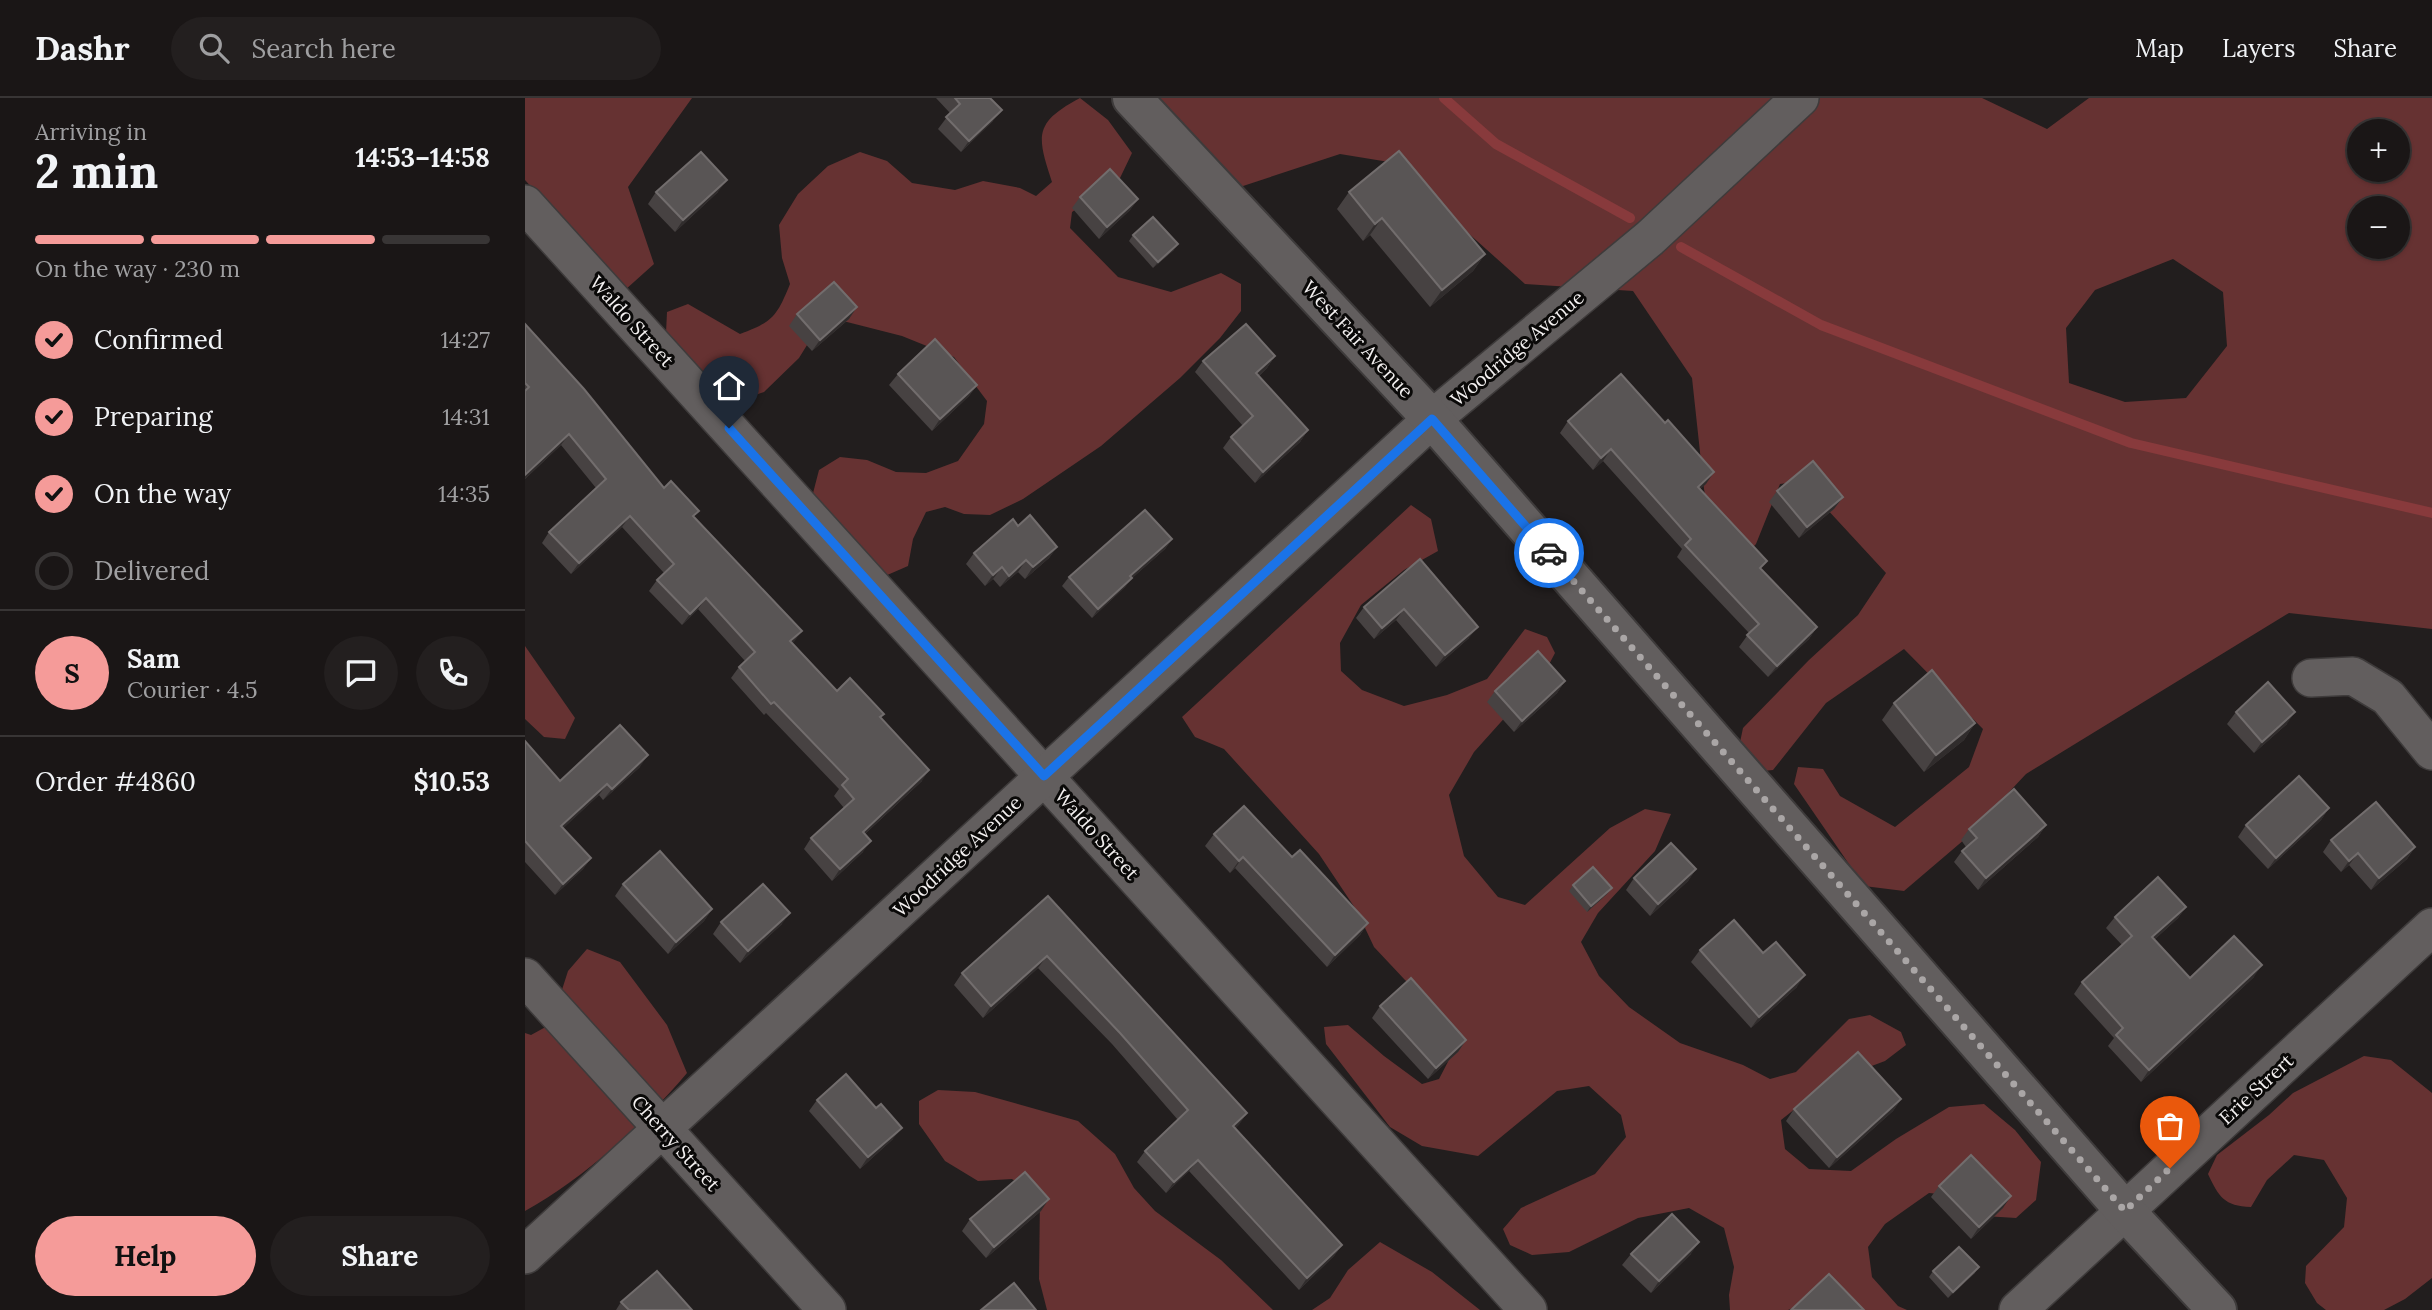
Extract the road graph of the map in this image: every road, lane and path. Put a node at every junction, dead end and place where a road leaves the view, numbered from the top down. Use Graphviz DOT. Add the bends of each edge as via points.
graph roads {
  1 [pos="1132,98"];
  2 [pos="1801,98"];
  3 [pos="525,204"];
  4 [pos="1432,419"];
  5 [pos="2311,678"];
  6 [pos="2432,751"];
  7 [pos="1044,776"];
  8 [pos="2432,927"];
  9 [pos="525,977"];
  10 [pos="662,1128"];
  11 [pos="2125,1211"];
  12 [pos="525,1255"];
  13 [pos="827,1310"];
  14 [pos="1528,1310"];
  15 [pos="2018,1310"];
  16 [pos="2217,1310"];
  1 -- 4 [label="street, West Fair Avenue"];
  2 -- 4 [label="street, Woodridge Avenue" via="1650,238"];
  3 -- 7 [label="street, Waldo Street"];
  4 -- 7 [label="street, Woodridge Avenue"];
  4 -- 11 [label="street, West Fair Avenue"];
  5 -- 6 [label="street" via="2353,676 2377,690"];
  7 -- 10 [label="street, Woodridge Avenue"];
  7 -- 14 [label="street, Waldo Street"];
  8 -- 11 [label="street, Erie Strert"];
  9 -- 10 [label="street, Cherry Street"];
  10 -- 12 [label="street, Woodridge Avenue"];
  10 -- 13 [label="street, Cherry Street"];
  11 -- 15 [label="street, Erie Strert"];
  11 -- 16 [label="street, West Fair Avenue"];
}
